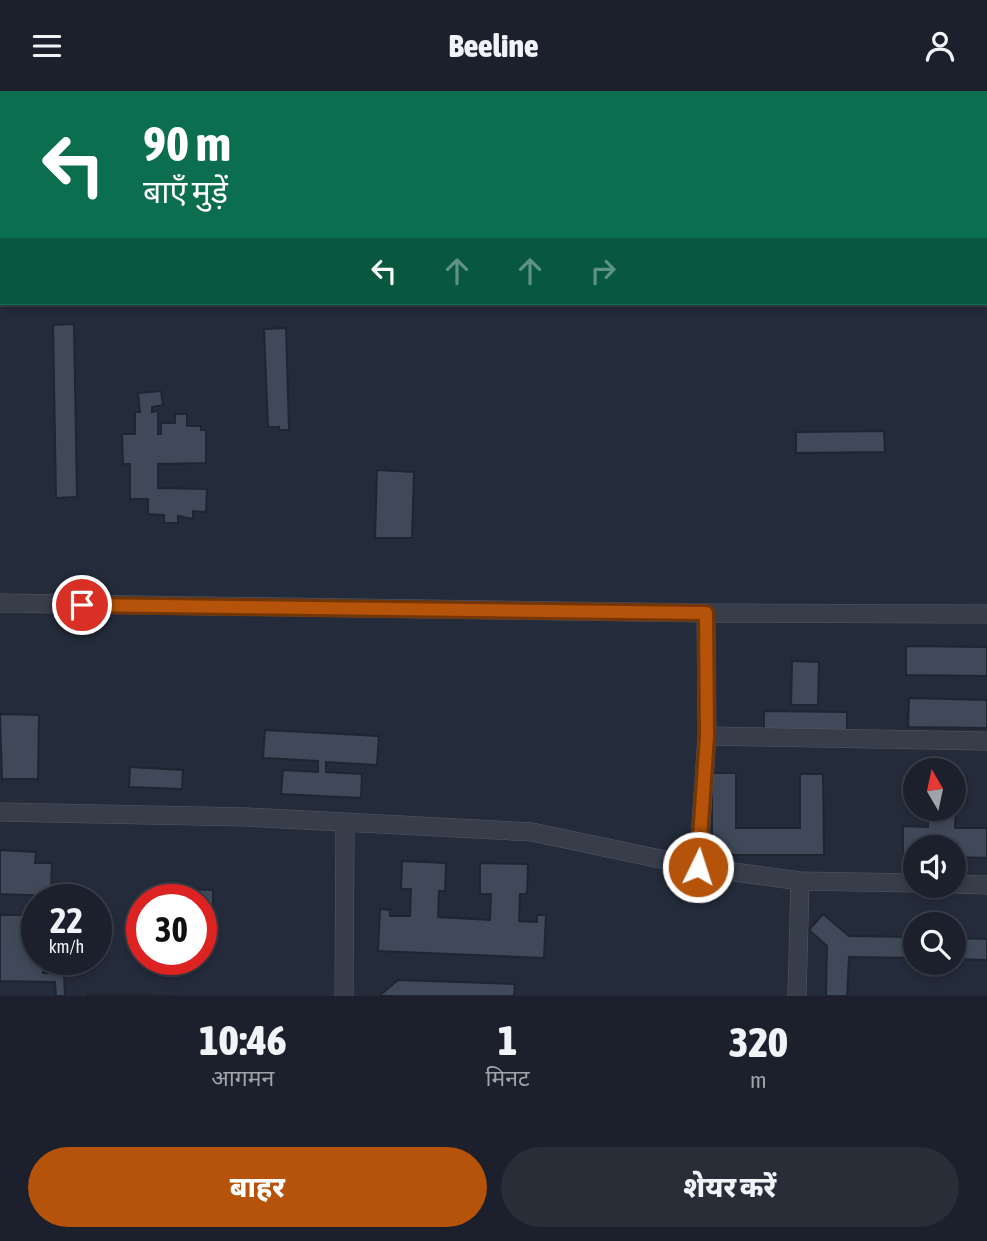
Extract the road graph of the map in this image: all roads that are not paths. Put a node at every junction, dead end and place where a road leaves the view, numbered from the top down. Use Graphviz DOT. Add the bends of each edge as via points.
graph roads {
  1 [pos="0,604"];
  2 [pos="706,613"];
  3 [pos="987,614"];
  4 [pos="707,736"];
  5 [pos="987,740"];
  6 [pos="0,813"];
  7 [pos="345,823"];
  8 [pos="698,867"];
  9 [pos="800,881"];
  10 [pos="903,883"];
  11 [pos="966,884"];
  12 [pos="987,885"];
  13 [pos="344,996"];
  14 [pos="797,996"];
  1 -- 2 [label="street"];
  2 -- 3 [label="street"];
  2 -- 4 [label="street"];
  4 -- 5 [label="street"];
  4 -- 8 [label="street"];
  6 -- 7 [label="street"];
  7 -- 8 [label="street" via="532,832"];
  7 -- 13 [label="street"];
  8 -- 9 [label="street"];
  9 -- 10 [label="street"];
  9 -- 14 [label="street"];
  11 -- 12 [label="street"];
}
